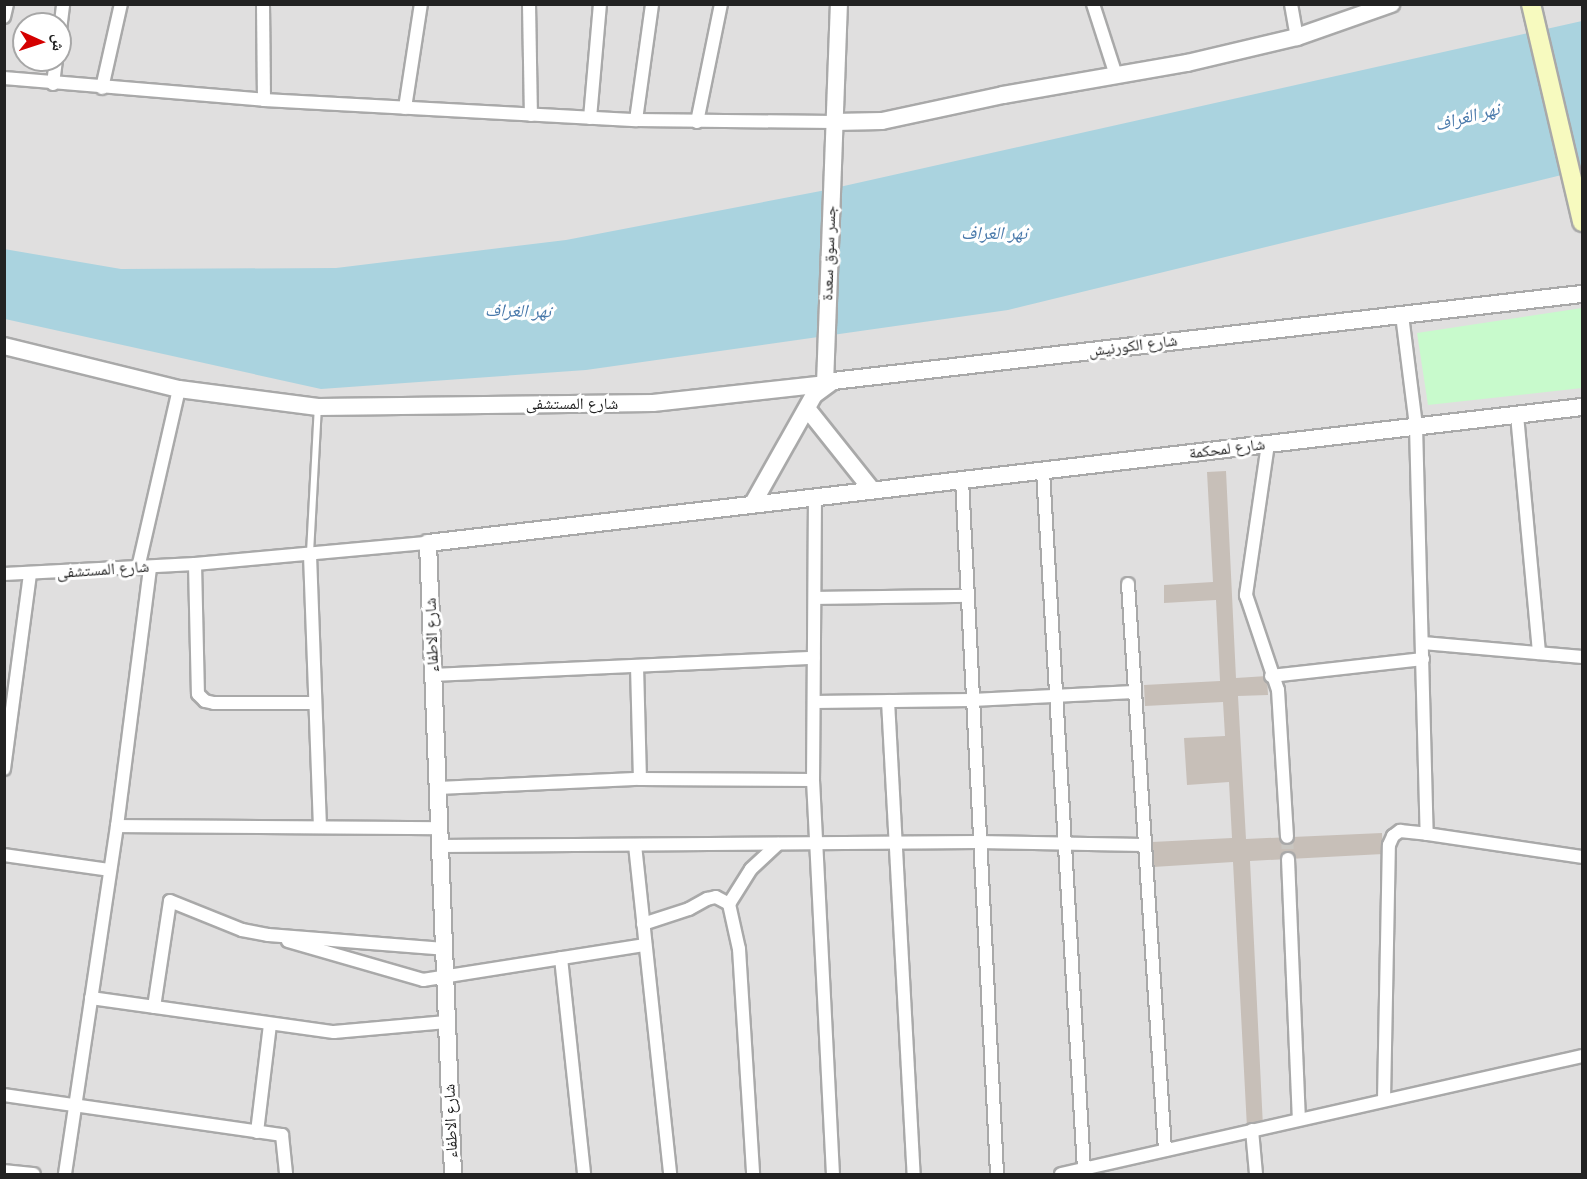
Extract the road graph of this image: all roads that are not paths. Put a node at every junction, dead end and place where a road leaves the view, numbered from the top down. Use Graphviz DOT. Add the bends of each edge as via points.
graph roads {
  1 [pos="7,4"];
  2 [pos="122,4"];
  3 [pos="263,4"];
  4 [pos="421,4"];
  5 [pos="529,4"];
  6 [pos="600,4"];
  7 [pos="652,4"];
  8 [pos="721,4"];
  9 [pos="839,4"];
  10 [pos="1093,4"];
  11 [pos="1291,4"];
  12 [pos="1391,4"];
  13 [pos="1531,4"];
  14 [pos="4,17"];
  15 [pos="1297,37"];
  16 [pos="54,72"];
  17 [pos="1116,75"];
  18 [pos="4,78"];
  19 [pos="53,84"];
  20 [pos="102,88"];
  21 [pos="264,100"];
  22 [pos="405,108"];
  23 [pos="531,115"];
  24 [pos="590,118"];
  25 [pos="636,120"];
  26 [pos="697,122"];
  27 [pos="834,122"];
  28 [pos="1582,222"];
  29 [pos="1582,294"];
  30 [pos="1402,315"];
  31 [pos="4,346"];
  32 [pos="825,384"];
  33 [pos="179,388"];
  34 [pos="318,407"];
  35 [pos="1582,407"];
  36 [pos="808,411"];
  37 [pos="1517,415"];
  38 [pos="1416,426"];
  39 [pos="1268,444"];
  40 [pos="1043,471"];
  41 [pos="962,480"];
  42 [pos="872,490"];
  43 [pos="815,496"];
  44 [pos="752,505"];
  45 [pos="428,543"];
  46 [pos="310,555"];
  47 [pos="195,564"];
  48 [pos="144,567"];
  49 [pos="4,574"];
  50 [pos="30,575"];
  51 [pos="1128,584"];
  52 [pos="967,596"];
  53 [pos="817,598"];
  54 [pos="1423,643"];
  55 [pos="1539,652"];
  56 [pos="1582,657"];
  57 [pos="814,658"];
  58 [pos="1423,659"];
  59 [pos="637,666"];
  60 [pos="433,675"];
  61 [pos="1271,676"];
  62 [pos="1134,692"];
  63 [pos="1054,696"];
  64 [pos="972,700"];
  65 [pos="888,701"];
  66 [pos="814,702"];
  67 [pos="315,703"];
  68 [pos="4,769"];
  69 [pos="640,779"];
  70 [pos="813,780"];
  71 [pos="438,788"];
  72 [pos="117,826"];
  73 [pos="320,827"];
  74 [pos="439,828"];
  75 [pos="1427,834"];
  76 [pos="1287,837"];
  77 [pos="978,842"];
  78 [pos="898,843"];
  79 [pos="778,844"];
  80 [pos="816,844"];
  81 [pos="635,845"];
  82 [pos="1144,845"];
  83 [pos="440,846"];
  84 [pos="1064,846"];
  85 [pos="4,855"];
  86 [pos="1582,857"];
  87 [pos="1288,859"];
  88 [pos="110,870"];
  89 [pos="729,904"];
  90 [pos="643,924"];
  91 [pos="268,935"];
  92 [pos="645,945"];
  93 [pos="444,948"];
  94 [pos="561,958"];
  95 [pos="445,977"];
  96 [pos="91,998"];
  97 [pos="154,1007"];
  98 [pos="447,1022"];
  99 [pos="270,1025"];
  100 [pos="1582,1056"];
  101 [pos="4,1095"];
  102 [pos="1384,1100"];
  103 [pos="76,1104"];
  104 [pos="1299,1119"];
  105 [pos="1252,1130"];
  106 [pos="257,1132"];
  107 [pos="1166,1150"];
  108 [pos="1084,1169"];
  109 [pos="4,1171"];
  110 [pos="34,1174"];
  111 [pos="65,1174"];
  112 [pos="286,1174"];
  113 [pos="453,1174"];
  114 [pos="584,1174"];
  115 [pos="670,1174"];
  116 [pos="753,1174"];
  117 [pos="833,1174"];
  118 [pos="914,1174"];
  119 [pos="997,1174"];
  120 [pos="1061,1174"];
  121 [pos="1256,1174"];
  1 -- 14 [label="street"];
  2 -- 20 [label="street"];
  3 -- 21 [label="street"];
  4 -- 22 [label="street"];
  5 -- 23 [label="street"];
  6 -- 24 [label="street"];
  7 -- 25 [label="street"];
  8 -- 26 [label="street"];
  9 -- 27 [label="street, جسر سوق سعدة"];
  10 -- 17 [label="street"];
  11 -- 15 [label="street"];
  12 -- 15 [label="street"];
  13 -- 28 [label="main road"];
  15 -- 17 [label="street"];
  16 -- 19 [label="street"];
  17 -- 27 [label="street" via="882,121"];
  18 -- 19 [label="street"];
  19 -- 20 [label="street"];
  20 -- 21 [label="street"];
  21 -- 22 [label="street"];
  22 -- 23 [label="street"];
  23 -- 24 [label="street"];
  24 -- 25 [label="street"];
  25 -- 26 [label="street"];
  26 -- 27 [label="street"];
  27 -- 32 [label="street, جسر سوق سعدة"];
  29 -- 30 [label="street, شارع الكورنيش"];
  30 -- 32 [label="street, شارع الكورنيش"];
  30 -- 38 [label="street"];
  31 -- 33 [label="street, شارع المستشفى"];
  32 -- 34 [label="street, شارع المستشفى" via="653,404"];
  32 -- 36 [label="street" via="814,395"];
  33 -- 34 [label="street, شارع المستشفى"];
  33 -- 48 [label="street"];
  34 -- 46 [label="lane"];
  35 -- 37 [label="street, شارع لمحكمة"];
  36 -- 42 [label="street"];
  36 -- 44 [label="street"];
  37 -- 38 [label="street, شارع لمحكمة"];
  37 -- 55 [label="street"];
  38 -- 39 [label="street, شارع لمحكمة"];
  38 -- 54 [label="street"];
  39 -- 40 [label="street, شارع لمحكمة"];
  39 -- 61 [label="street" via="1246,595"];
  40 -- 41 [label="street, شارع لمحكمة"];
  40 -- 63 [label="street"];
  41 -- 42 [label="street, شارع لمحكمة"];
  41 -- 52 [label="street"];
  42 -- 43 [label="street"];
  43 -- 44 [label="street"];
  43 -- 53 [label="street"];
  44 -- 45 [label="street"];
  45 -- 46 [label="street, شارع المستشفى"];
  45 -- 60 [label="street, شارع الاطفاء"];
  46 -- 47 [label="street, شارع المستشفى"];
  46 -- 67 [label="street"];
  47 -- 48 [label="street, شارع المستشفى"];
  47 -- 67 [label="street" via="198,694 214,703"];
  48 -- 50 [label="street, شارع المستشفى"];
  48 -- 72 [label="street"];
  49 -- 50 [label="street, شارع المستشفى"];
  50 -- 68 [label="street"];
  51 -- 62 [label="street"];
  52 -- 53 [label="street"];
  52 -- 64 [label="street"];
  53 -- 57 [label="street"];
  54 -- 55 [label="street"];
  54 -- 58 [label="street"];
  55 -- 56 [label="street"];
  57 -- 59 [label="street"];
  57 -- 66 [label="street"];
  58 -- 61 [label="street"];
  58 -- 75 [label="street"];
  59 -- 60 [label="street"];
  59 -- 69 [label="street"];
  60 -- 71 [label="street, شارع الاطفاء"];
  61 -- 76 [label="street" via="1278,690"];
  62 -- 63 [label="street"];
  62 -- 82 [label="street"];
  63 -- 64 [label="street"];
  63 -- 84 [label="street"];
  64 -- 65 [label="street"];
  64 -- 77 [label="street"];
  65 -- 66 [label="street"];
  65 -- 78 [label="street"];
  66 -- 70 [label="street"];
  67 -- 73 [label="street"];
  69 -- 70 [label="street"];
  69 -- 71 [label="street"];
  70 -- 80 [label="street"];
  71 -- 74 [label="street, شارع الاطفاء"];
  72 -- 73 [label="street"];
  72 -- 88 [label="street"];
  73 -- 74 [label="street"];
  74 -- 83 [label="street, شارع الاطفاء"];
  75 -- 86 [label="street"];
  75 -- 102 [label="street" via="1400,831 1389,844"];
  77 -- 78 [label="street"];
  77 -- 84 [label="street"];
  77 -- 119 [label="street"];
  78 -- 80 [label="street"];
  78 -- 118 [label="street"];
  79 -- 80 [label="street"];
  79 -- 81 [label="street"];
  79 -- 89 [label="street" via="751,868"];
  80 -- 117 [label="street"];
  81 -- 83 [label="street"];
  81 -- 90 [label="street"];
  82 -- 84 [label="street"];
  82 -- 107 [label="street"];
  83 -- 93 [label="street, شارع الاطفاء"];
  84 -- 108 [label="street"];
  85 -- 88 [label="street"];
  87 -- 104 [label="street"];
  88 -- 96 [label="street"];
  89 -- 90 [label="street" via="716,897 707,899"];
  89 -- 116 [label="street" via="739,950"];
  90 -- 92 [label="street"];
  91 -- 93 [label="street"];
  91 -- 95 [label="street" via="394,974 423,980"];
  91 -- 97 [label="street" via="242,930 170,901"];
  92 -- 94 [label="street"];
  92 -- 115 [label="street"];
  93 -- 95 [label="street, شارع الاطفاء"];
  94 -- 95 [label="street"];
  94 -- 114 [label="street"];
  95 -- 98 [label="street, شارع الاطفاء"];
  96 -- 97 [label="street"];
  96 -- 103 [label="street"];
  97 -- 99 [label="street"];
  98 -- 99 [label="street" via="334,1032"];
  98 -- 113 [label="street, شارع الاطفاء"];
  99 -- 106 [label="street"];
  100 -- 102 [label="street"];
  101 -- 103 [label="street"];
  102 -- 104 [label="street"];
  103 -- 106 [label="street"];
  103 -- 111 [label="street"];
  104 -- 105 [label="street"];
  105 -- 107 [label="street"];
  105 -- 121 [label="street"];
  106 -- 112 [label="street" via="282,1135"];
  107 -- 108 [label="street"];
  108 -- 120 [label="street"];
  109 -- 110 [label="street"];
}
